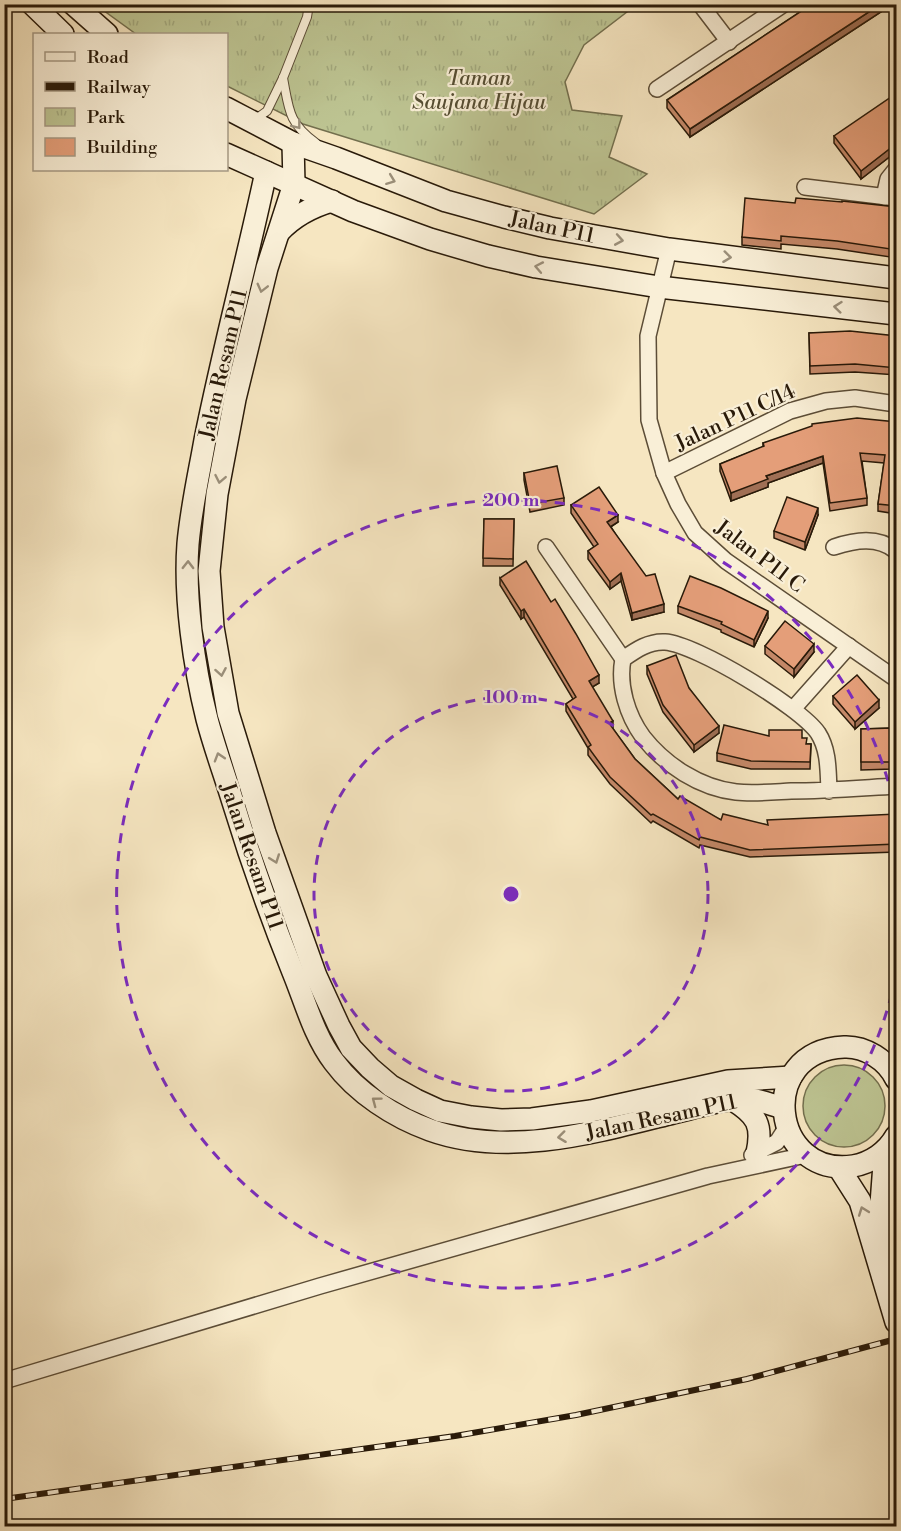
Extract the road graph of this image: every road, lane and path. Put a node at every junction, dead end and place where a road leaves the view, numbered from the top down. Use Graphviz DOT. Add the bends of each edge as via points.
graph roads {
  1 [pos="32,4"];
  2 [pos="73,4"];
  3 [pos="309,4"];
  4 [pos="700,4"];
  5 [pos="784,4"];
  6 [pos="62,33"];
  7 [pos="106,33"];
  8 [pos="729,42"];
  9 [pos="283,78"];
  10 [pos="657,89"];
  11 [pos="228,109"];
  12 [pos="248,120"];
  13 [pos="293,143"];
  14 [pos="228,155"];
  15 [pos="336,158"];
  16 [pos="897,170"];
  17 [pos="266,172"];
  18 [pos="294,184"];
  19 [pos="805,187"];
  20 [pos="890,197"];
  21 [pos="332,201"];
  22 [pos="256,214"];
  23 [pos="279,232"];
  24 [pos="669,249"];
  25 [pos="897,278"];
  26 [pos="659,287"];
  27 [pos="897,314"];
  28 [pos="897,404"];
  29 [pos="664,473"];
  30 [pos="546,547"];
  31 [pos="834,547"];
  32 [pos="897,551"];
  33 [pos="849,646"];
  34 [pos="623,659"];
  35 [pos="897,678"];
  36 [pos="793,709"];
  37 [pos="897,786"];
  38 [pos="828,791"];
  39 [pos="791,1077"];
  40 [pos="897,1079"];
  41 [pos="733,1100"];
  42 [pos="784,1118"];
  43 [pos="891,1144"];
  44 [pos="757,1153"];
  45 [pos="806,1155"];
  46 [pos="839,1168"];
  47 [pos="708,1176"];
  48 [pos="882,1258"];
  49 [pos="897,1283"];
  50 [pos="897,1322"];
  51 [pos="4,1380"];
  1 -- 6 [label="main road"];
  2 -- 7 [label="main road"];
  3 -- 9 [label="lane"];
  4 -- 8 [label="street"];
  5 -- 8 [label="street"];
  8 -- 10 [label="street"];
  9 -- 12 [label="lane" via="267,111"];
  9 -- 15 [label="lane, one-way" via="290,115 305,135"];
  11 -- 12 [label="main road, Jalan P11"];
  12 -- 13 [label="main road, Jalan P11"];
  13 -- 15 [label="main road, Jalan P11"];
  13 -- 17 [label="main road"];
  13 -- 18 [label="main road, Jalan Resam P11"];
  14 -- 17 [label="main road, Jalan P11"];
  14 -- 22 [label="main road" via="247,177"];
  15 -- 24 [label="main road, Jalan P11, one-way" via="446,201 504,218"];
  16 -- 20 [label="street" via="888,179"];
  17 -- 18 [label="main road, Jalan P11"];
  17 -- 22 [label="main road, Jalan Resam P11"];
  18 -- 21 [label="main road, Jalan P11"];
  18 -- 23 [label="main road, Jalan Resam P11"];
  19 -- 20 [label="street"];
  21 -- 23 [label="main road" via="290,220"];
  26 -- 21 [label="main road, Jalan P11, one-way" via="488,256 430,239"];
  41 -- 22 [label="main road, Jalan Resam P11, one-way" via="595,1132 533,1141 468,1139 433,1131 379,1104 333,1061 320,1037 244,840 207,718 191,629 187,571 195,490"];
  23 -- 39 [label="main road, Jalan Resam P11, one-way" via="238,388 217,494 209,571 213,627 228,713 265,833 316,976 351,1048 391,1086 416,1100 440,1111 501,1120 591,1111 728,1081"];
  24 -- 25 [label="main road, Jalan P11, one-way"];
  24 -- 26 [label="street, Jalan P11 C"];
  27 -- 26 [label="main road, Jalan P11, one-way"];
  26 -- 29 [label="street, Jalan P11 C" via="648,336 649,420"];
  28 -- 29 [label="street, Jalan P11 C/14" via="855,398 826,400 790,411"];
  29 -- 33 [label="street, Jalan P11 C" via="695,533 726,561"];
  30 -- 34 [label="street"];
  31 -- 32 [label="street" via="855,540 891,546"];
  33 -- 35 [label="street, Jalan P11 C"];
  33 -- 36 [label="street"];
  34 -- 36 [label="street" via="649,644 682,646 745,677"];
  34 -- 38 [label="street" via="621,673 627,707 636,727 668,763 714,787 736,792"];
  36 -- 38 [label="street" via="817,732 824,745"];
  37 -- 38 [label="street"];
  39 -- 40 [label="main road" via="816,1053 850,1047 881,1060"];
  39 -- 42 [label="main road" via="785,1092"];
  41 -- 42 [label="main road, Jalan Resam P11" via="749,1099"];
  41 -- 44 [label="main road" via="756,1120 761,1135"];
  42 -- 44 [label="street" via="777,1143"];
  42 -- 45 [label="main road"];
  43 -- 46 [label="main road" via="864,1164"];
  43 -- 48 [label="main road" via="881,1204"];
  44 -- 47 [label="street"];
  45 -- 46 [label="main road"];
  45 -- 47 [label="street"];
  48 -- 46 [label="main road, one-way" via="860,1202"];
  47 -- 51 [label="street"];
  48 -- 49 [label="main road"];
  48 -- 50 [label="main road"];
}
